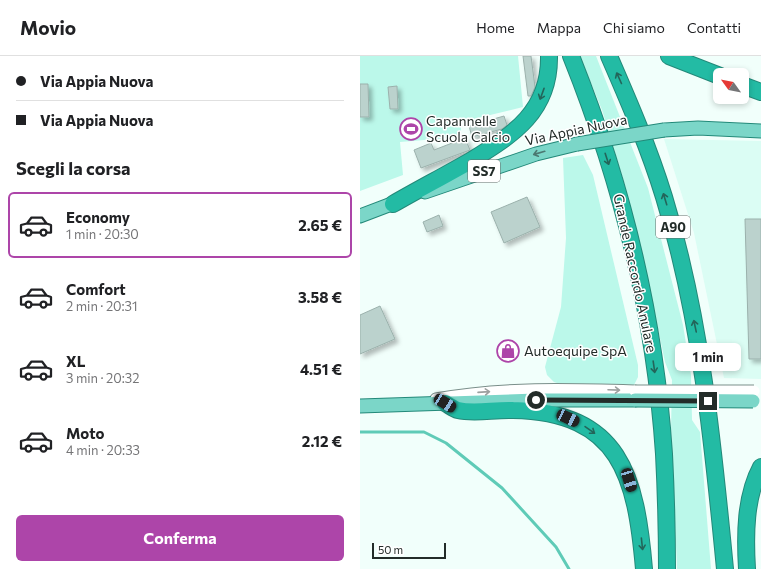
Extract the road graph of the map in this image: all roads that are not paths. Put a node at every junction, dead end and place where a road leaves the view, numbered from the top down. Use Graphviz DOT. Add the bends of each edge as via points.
graph roads {
  1 [pos="549,56"];
  2 [pos="571,56"];
  3 [pos="609,56"];
  4 [pos="669,56"];
  5 [pos="713,73"];
  6 [pos="749,87"];
  7 [pos="761,92"];
  8 [pos="761,131"];
  9 [pos="392,204"];
  10 [pos="360,216"];
  11 [pos="635,396"];
  12 [pos="758,396"];
  13 [pos="445,403"];
  14 [pos="404,404"];
  15 [pos="360,406"];
  16 [pos="761,467"];
  17 [pos="644,569"];
  18 [pos="667,569"];
  19 [pos="725,569"];
  20 [pos="747,569"];
  1 -- 9 [label="highway, one-way" via="542,96 522,126 464,165"];
  2 -- 18 [label="highway, Grande Raccordo Anulare, one-way" via="620,201 645,308 664,453"];
  19 -- 3 [label="highway, A90, one-way" via="708,406 699,345 681,262 652,160"];
  4 -- 5 [label="highway"];
  6 -- 7 [label="highway"];
  8 -- 9 [label="main road, Via Appia Nuova / SS7, one-way, bridge" via="698,128 664,130 577,144 522,158"];
  9 -- 10 [label="main road, Via Appia Nuova / SS7"];
  11 -- 12 [label="main road, bridge"];
  11 -- 13 [label="main road"];
  14 -- 11 [label="street, one-way" via="467,394 539,389"];
  13 -- 14 [label="main road"];
  13 -- 17 [label="highway, one-way" via="457,410 512,410 556,414 576,422 600,438 617,456 629,480 638,509"];
  14 -- 15 [label="main road"];
  16 -- 20 [label="highway" via="749,500"];
}
